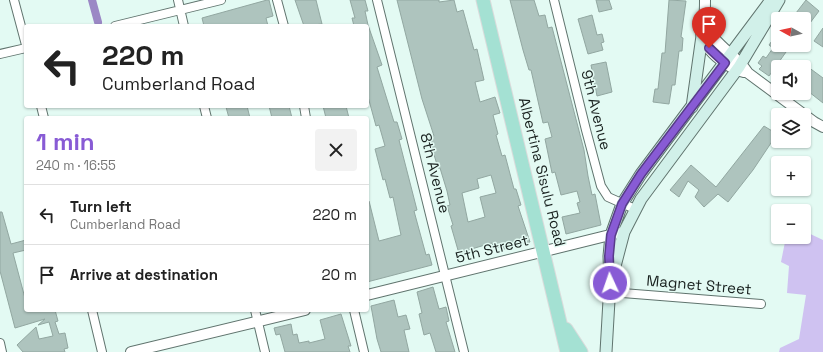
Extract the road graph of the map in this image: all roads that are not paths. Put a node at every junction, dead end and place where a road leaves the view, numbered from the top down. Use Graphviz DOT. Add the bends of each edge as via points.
graph roads {
  1 [pos="14,0"];
  2 [pos="178,0"];
  3 [pos="222,0"];
  4 [pos="278,0"];
  5 [pos="377,0"];
  6 [pos="483,0"];
  7 [pos="554,0"];
  8 [pos="705,0"];
  9 [pos="771,0"];
  10 [pos="779,0"];
  11 [pos="180,10"];
  12 [pos="704,20"];
  13 [pos="124,24"];
  14 [pos="184,24"];
  15 [pos="284,24"];
  16 [pos="702,36"];
  17 [pos="24,39"];
  18 [pos="24,48"];
  19 [pos="0,54"];
  20 [pos="728,59"];
  21 [pos="739,67"];
  22 [pos="692,107"];
  23 [pos="823,126"];
  24 [pos="622,204"];
  25 [pos="635,209"];
  26 [pos="624,232"];
  27 [pos="611,235"];
  28 [pos="544,251"];
  29 [pos="446,275"];
  30 [pos="610,287"];
  31 [pos="369,294"];
  32 [pos="761,304"];
  33 [pos="92,312"];
  34 [pos="256,312"];
  35 [pos="297,312"];
  36 [pos="354,312"];
  37 [pos="559,317"];
  38 [pos="258,322"];
  39 [pos="0,343"];
  40 [pos="2,352"];
  41 [pos="102,352"];
  42 [pos="132,352"];
  43 [pos="265,352"];
  44 [pos="364,352"];
  45 [pos="464,352"];
  46 [pos="567,352"];
  47 [pos="581,352"];
  48 [pos="606,352"];
  1 -- 17 [label="street"];
  2 -- 11 [label="street"];
  3 -- 11 [label="street"];
  4 -- 15 [label="street"];
  5 -- 29 [label="street, 8th Avenue"];
  6 -- 28 [label="main road, Albertina Sisulu Road"];
  7 -- 24 [label="street, 9th Avenue" via="598,177 608,197"];
  8 -- 12 [label="street"];
  9 -- 20 [label="main road"];
  10 -- 21 [label="main road"];
  11 -- 13 [label="street"];
  11 -- 14 [label="street"];
  12 -- 16 [label="street" via="701,27"];
  12 -- 20 [label="street" via="712,38"];
  16 -- 20 [label="street" via="709,48"];
  16 -- 22 [label="main road"];
  18 -- 19 [label="street"];
  20 -- 21 [label="street"];
  20 -- 22 [label="main road"];
  21 -- 23 [label="street"];
  21 -- 25 [label="main road"];
  22 -- 24 [label="main road" via="641,174"];
  24 -- 25 [label="street, 9th Avenue"];
  24 -- 27 [label="main road"];
  25 -- 26 [label="main road"];
  26 -- 27 [label="street, 5th Street"];
  26 -- 30 [label="main road"];
  27 -- 28 [label="street, 5th Street"];
  27 -- 30 [label="main road"];
  28 -- 29 [label="street, 5th Street"];
  28 -- 37 [label="main road, Albertina Sisulu Road"];
  29 -- 31 [label="street, 5th Street"];
  29 -- 45 [label="street, 8th Avenue"];
  30 -- 32 [label="street, Magnet Street"];
  30 -- 48 [label="main road"];
  33 -- 41 [label="street"];
  34 -- 38 [label="street"];
  35 -- 38 [label="street"];
  36 -- 44 [label="street"];
  37 -- 46 [label="main road, Albertina Sisulu Road"];
  37 -- 47 [label="main road"];
  38 -- 42 [label="street"];
  38 -- 43 [label="street"];
  39 -- 40 [label="street"];
}
